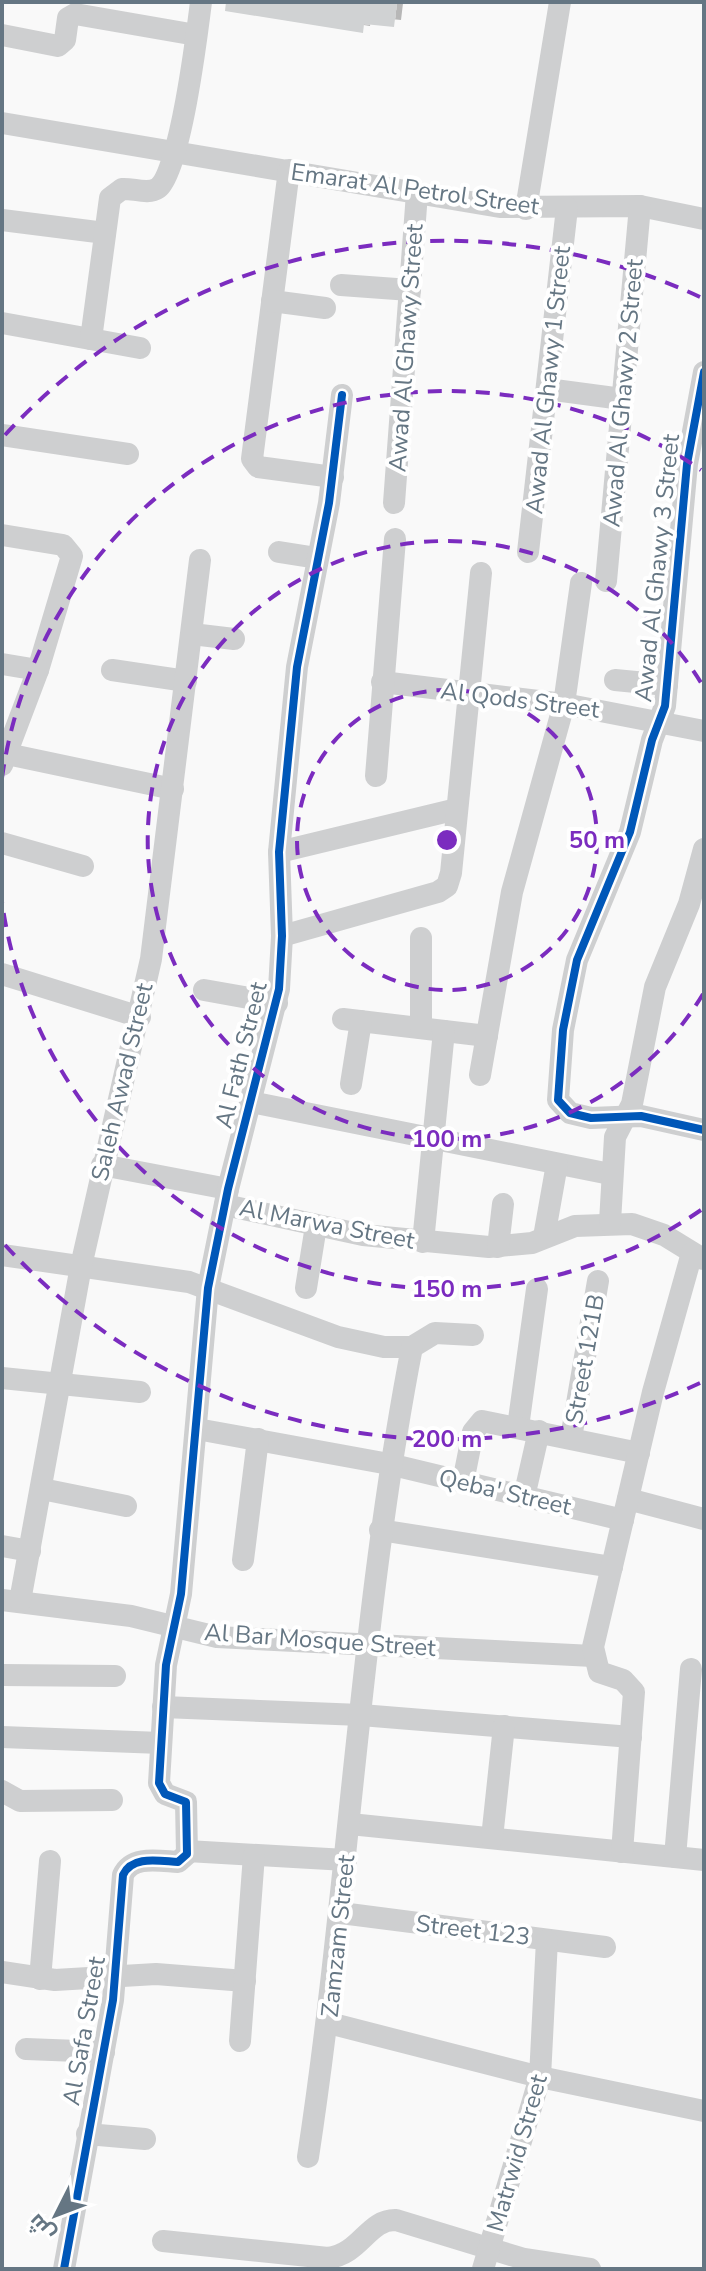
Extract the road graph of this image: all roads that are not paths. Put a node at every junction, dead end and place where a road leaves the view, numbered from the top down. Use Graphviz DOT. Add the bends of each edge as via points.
graph roads {
  1 [pos="201,2"];
  2 [pos="560,2"];
  3 [pos="122,12"];
  4 [pos="2,35"];
  5 [pos="196,35"];
  6 [pos="2,123"];
  7 [pos="174,150"];
  8 [pos="289,170"];
  9 [pos="417,193"];
  10 [pos="640,206"];
  11 [pos="567,208"];
  12 [pos="526,209"];
  13 [pos="704,219"];
  14 [pos="2,220"];
  15 [pos="105,233"];
  16 [pos="341,285"];
  17 [pos="410,290"];
  18 [pos="272,301"];
  19 [pos="325,308"];
  20 [pos="2,323"];
  21 [pos="91,339"];
  22 [pos="140,348"];
  23 [pos="704,372"];
  24 [pos="547,389"];
  25 [pos="342,395"];
  26 [pos="622,399"];
  27 [pos="2,435"];
  28 [pos="128,454"];
  29 [pos="333,477"];
  30 [pos="693,499"];
  31 [pos="394,503"];
  32 [pos="2,535"];
  33 [pos="395,539"];
  34 [pos="279,552"];
  35 [pos="528,552"];
  36 [pos="317,558"];
  37 [pos="200,560"];
  38 [pos="481,573"];
  39 [pos="606,581"];
  40 [pos="581,583"];
  41 [pos="192,634"];
  42 [pos="234,639"];
  43 [pos="2,664"];
  44 [pos="38,670"];
  45 [pos="112,670"];
  46 [pos="615,680"];
  47 [pos="186,681"];
  48 [pos="382,682"];
  49 [pos="667,685"];
  50 [pos="469,693"];
  51 [pos="564,704"];
  52 [pos="659,720"];
  53 [pos="704,731"];
  54 [pos="4,760"];
  55 [pos="376,776"];
  56 [pos="173,789"];
  57 [pos="457,809"];
  58 [pos="2,843"];
  59 [pos="704,849"];
  60 [pos="279,852"];
  61 [pos="83,866"];
  62 [pos="282,936"];
  63 [pos="421,938"];
  64 [pos="2,974"];
  65 [pos="204,990"];
  66 [pos="277,1003"];
  67 [pos="140,1017"];
  68 [pos="432,1029"];
  69 [pos="487,1036"];
  70 [pos="480,1075"];
  71 [pos="351,1084"];
  72 [pos="251,1102"];
  73 [pos="624,1118"];
  74 [pos="704,1130"];
  75 [pos="433,1139"];
  76 [pos="557,1164"];
  77 [pos="102,1165"];
  78 [pos="610,1174"];
  79 [pos="227,1197"];
  80 [pos="503,1204"];
  81 [pos="610,1222"];
  82 [pos="316,1226"];
  83 [pos="544,1237"];
  84 [pos="423,1242"];
  85 [pos="498,1247"];
  86 [pos="2,1255"];
  87 [pos="698,1256"];
  88 [pos="81,1266"];
  89 [pos="598,1281"];
  90 [pos="208,1288"];
  91 [pos="306,1288"];
  92 [pos="537,1289"];
  93 [pos="473,1335"];
  94 [pos="412,1347"];
  95 [pos="2,1378"];
  96 [pos="61,1384"];
  97 [pos="140,1392"];
  98 [pos="197,1429"];
  99 [pos="528,1429"];
  100 [pos="571,1438"];
  101 [pos="258,1439"];
  102 [pos="639,1453"];
  103 [pos="389,1464"];
  104 [pos="463,1482"];
  105 [pos="42,1489"];
  106 [pos="524,1497"];
  107 [pos="126,1506"];
  108 [pos="626,1510"];
  109 [pos="704,1519"];
  110 [pos="380,1530"];
  111 [pos="2,1546"];
  112 [pos="30,1551"];
  113 [pos="243,1560"];
  114 [pos="612,1567"];
  115 [pos="11,1601"];
  116 [pos="174,1628"];
  117 [pos="369,1644"];
  118 [pos="593,1656"];
  119 [pos="691,1669"];
  120 [pos="2,1675"];
  121 [pos="115,1676"];
  122 [pos="163,1707"];
  123 [pos="361,1715"];
  124 [pos="504,1726"];
  125 [pos="2,1737"];
  126 [pos="631,1737"];
  127 [pos="161,1743"];
  128 [pos="694,1752"];
  129 [pos="2,1791"];
  130 [pos="112,1800"];
  131 [pos="350,1824"];
  132 [pos="492,1838"];
  133 [pos="187,1851"];
  134 [pos="622,1852"];
  135 [pos="254,1855"];
  136 [pos="675,1857"];
  137 [pos="346,1860"];
  138 [pos="704,1860"];
  139 [pos="50,1861"];
  140 [pos="341,1913"];
  141 [pos="547,1940"];
  142 [pos="605,1947"];
  143 [pos="2,1972"];
  144 [pos="117,1976"];
  145 [pos="40,1979"];
  146 [pos="245,1981"];
  147 [pos="329,2023"];
  148 [pos="240,2041"];
  149 [pos="26,2049"];
  150 [pos="104,2052"];
  151 [pos="540,2077"];
  152 [pos="704,2111"];
  153 [pos="87,2134"];
  154 [pos="145,2139"];
  155 [pos="308,2157"];
  156 [pos="163,2241"];
  157 [pos="486,2259"];
  158 [pos="274,2261"];
  159 [pos="64,2269"];
  160 [pos="590,2269"];
  1 -- 5 [label="street"];
  2 -- 12 [label="street"];
  3 -- 4 [label="street" via="72,14 65,40 58,46"];
  3 -- 5 [label="street"];
  5 -- 7 [label="street"];
  6 -- 7 [label="street, Emarat Al Petrol Street"];
  7 -- 8 [label="street, Emarat Al Petrol Street"];
  7 -- 15 [label="street" via="160,187 113,194"];
  8 -- 9 [label="street, Emarat Al Petrol Street"];
  8 -- 18 [label="street"];
  9 -- 12 [label="street, Emarat Al Petrol Street"];
  9 -- 17 [label="street, Awad Al Ghawy Street"];
  10 -- 11 [label="street, Emarat Al Petrol Street"];
  10 -- 13 [label="street, Emarat Al Petrol Street"];
  10 -- 26 [label="street, Awad Al Ghawy 2 Street"];
  11 -- 12 [label="street, Emarat Al Petrol Street"];
  11 -- 24 [label="street, Awad Al Ghawy 1 Street"];
  14 -- 15 [label="street"];
  15 -- 21 [label="street"];
  16 -- 17 [label="street"];
  17 -- 31 [label="street, Awad Al Ghawy Street"];
  18 -- 19 [label="street"];
  18 -- 29 [label="street" via="254,464"];
  20 -- 21 [label="street"];
  21 -- 22 [label="street"];
  23 -- 30 [label="street, Awad Al Ghawy 3 Street"];
  24 -- 26 [label="street"];
  24 -- 35 [label="street, Awad Al Ghawy 1 Street"];
  25 -- 29 [label="street, Al Fath Street"];
  26 -- 39 [label="street, Awad Al Ghawy 2 Street"];
  27 -- 28 [label="street"];
  29 -- 36 [label="street, Al Fath Street"];
  30 -- 49 [label="street, Awad Al Ghawy 3 Street"];
  32 -- 44 [label="street" via="68,550 71,564"];
  33 -- 48 [label="street"];
  34 -- 36 [label="street"];
  36 -- 60 [label="street, Al Fath Street" via="297,667"];
  37 -- 41 [label="street, Saleh Awad Street"];
  38 -- 50 [label="street"];
  40 -- 51 [label="street"];
  41 -- 42 [label="street"];
  41 -- 47 [label="street, Saleh Awad Street"];
  43 -- 44 [label="street"];
  44 -- 54 [label="street"];
  45 -- 47 [label="street"];
  46 -- 49 [label="street"];
  47 -- 56 [label="street, Saleh Awad Street"];
  48 -- 50 [label="street, Al Qods Street"];
  48 -- 55 [label="street"];
  49 -- 52 [label="street, Awad Al Ghawy 3 Street"];
  50 -- 51 [label="street, Al Qods Street"];
  50 -- 57 [label="street"];
  51 -- 52 [label="street, Al Qods Street"];
  51 -- 69 [label="street" via="512,892"];
  52 -- 53 [label="street, Al Qods Street"];
  52 -- 73 [label="street, Awad Al Ghawy 3 Street" via="630,832 574,972 557,1087 560,1105 570,1113"];
  54 -- 56 [label="street"];
  56 -- 67 [label="street, Saleh Awad Street"];
  57 -- 60 [label="street"];
  57 -- 62 [label="street" via="447,886"];
  58 -- 61 [label="street"];
  59 -- 73 [label="street" via="689,904 655,987 632,1104"];
  60 -- 62 [label="street, Al Fath Street"];
  62 -- 66 [label="street, Al Fath Street"];
  63 -- 68 [label="street"];
  64 -- 67 [label="street"];
  65 -- 66 [label="street"];
  66 -- 72 [label="street, Al Fath Street"];
  67 -- 77 [label="street, Saleh Awad Street"];
  68 -- 69 [label="street"];
  68 -- 71 [label="street" via="352,1020"];
  68 -- 75 [label="street"];
  69 -- 70 [label="street"];
  72 -- 75 [label="street"];
  72 -- 79 [label="street, Al Fath Street"];
  73 -- 74 [label="street" via="650,1117"];
  73 -- 78 [label="street" via="615,1137"];
  75 -- 76 [label="street"];
  75 -- 84 [label="street"];
  76 -- 78 [label="street"];
  76 -- 83 [label="street"];
  77 -- 79 [label="street, Al Marwa Street"];
  77 -- 88 [label="street, Saleh Awad Street"];
  78 -- 81 [label="street"];
  79 -- 82 [label="street, Al Marwa Street"];
  79 -- 90 [label="street, Al Fath Street"];
  80 -- 85 [label="street"];
  81 -- 83 [label="street, Al Marwa Street" via="564,1228"];
  81 -- 87 [label="street, Al Marwa Street" via="649,1229"];
  82 -- 84 [label="street, Al Marwa Street"];
  82 -- 91 [label="street"];
  83 -- 85 [label="street, Al Marwa Street"];
  84 -- 85 [label="street, Al Marwa Street"];
  86 -- 88 [label="street"];
  87 -- 102 [label="street"];
  88 -- 90 [label="street"];
  88 -- 96 [label="street, Saleh Awad Street"];
  89 -- 100 [label="street, Street 121B"];
  90 -- 94 [label="street" via="338,1337"];
  90 -- 98 [label="street, Al Fath Street"];
  92 -- 99 [label="street"];
  93 -- 94 [label="street" via="435,1333"];
  94 -- 103 [label="street, Zamzam Street"];
  95 -- 96 [label="street"];
  96 -- 97 [label="street"];
  96 -- 105 [label="street, Saleh Awad Street"];
  98 -- 101 [label="street, Qeba' Street"];
  98 -- 116 [label="street, Al Fath Street"];
  99 -- 100 [label="street"];
  99 -- 104 [label="street" via="486,1420 476,1425"];
  99 -- 106 [label="street"];
  100 -- 102 [label="street"];
  101 -- 103 [label="street, Qeba' Street"];
  101 -- 113 [label="street"];
  102 -- 108 [label="street"];
  103 -- 104 [label="street, Qeba' Street"];
  103 -- 110 [label="street, Zamzam Street"];
  104 -- 106 [label="street, Qeba' Street"];
  105 -- 107 [label="street"];
  105 -- 112 [label="street, Saleh Awad Street"];
  106 -- 108 [label="street, Qeba' Street"];
  108 -- 109 [label="street, Qeba' Street"];
  108 -- 114 [label="street"];
  110 -- 114 [label="street"];
  110 -- 117 [label="street, Zamzam Street"];
  111 -- 112 [label="street"];
  112 -- 115 [label="street, Saleh Awad Street"];
  114 -- 118 [label="street"];
  115 -- 116 [label="street, Al Bar Mosque Street" via="131,1616"];
  116 -- 117 [label="street, Al Bar Mosque Street" via="217,1637"];
  116 -- 122 [label="street, Al Fath Street"];
  117 -- 118 [label="street, Al Bar Mosque Street"];
  117 -- 123 [label="street, Zamzam Street"];
  118 -- 126 [label="street" via="599,1672 623,1680 634,1692"];
  119 -- 128 [label="street"];
  120 -- 121 [label="street"];
  122 -- 123 [label="street"];
  122 -- 127 [label="street, Al Fath Street"];
  123 -- 124 [label="street"];
  123 -- 131 [label="street, Zamzam Street"];
  124 -- 126 [label="street"];
  124 -- 132 [label="street"];
  125 -- 127 [label="street"];
  126 -- 134 [label="street"];
  127 -- 133 [label="street, Al Fath Street" via="160,1788 186,1802"];
  128 -- 136 [label="street"];
  129 -- 130 [label="street" via="20,1801"];
  131 -- 132 [label="street"];
  131 -- 137 [label="street, Zamzam Street"];
  132 -- 134 [label="street"];
  133 -- 135 [label="street"];
  133 -- 144 [label="street, Al Safa Street" via="182,1861 137,1862 125,1871"];
  134 -- 136 [label="street"];
  135 -- 137 [label="street"];
  135 -- 146 [label="street"];
  136 -- 138 [label="street"];
  137 -- 140 [label="street, Zamzam Street"];
  139 -- 145 [label="street"];
  140 -- 141 [label="street, Street 123"];
  140 -- 147 [label="street, Zamzam Street"];
  141 -- 142 [label="street, Street 123"];
  141 -- 151 [label="street, Matrwid Street"];
  143 -- 145 [label="street"];
  144 -- 145 [label="street"];
  144 -- 146 [label="street"];
  144 -- 150 [label="street, Al Safa Street"];
  146 -- 148 [label="street"];
  147 -- 151 [label="street"];
  147 -- 155 [label="street, Zamzam Street"];
  149 -- 150 [label="street"];
  150 -- 153 [label="street, Al Safa Street"];
  151 -- 152 [label="street"];
  151 -- 157 [label="street, Matrwid Street"];
  153 -- 154 [label="street"];
  153 -- 159 [label="street, Al Safa Street"];
  156 -- 158 [label="street"];
  157 -- 158 [label="street" via="387,2220 339,2257"];
  157 -- 160 [label="street"];
}
